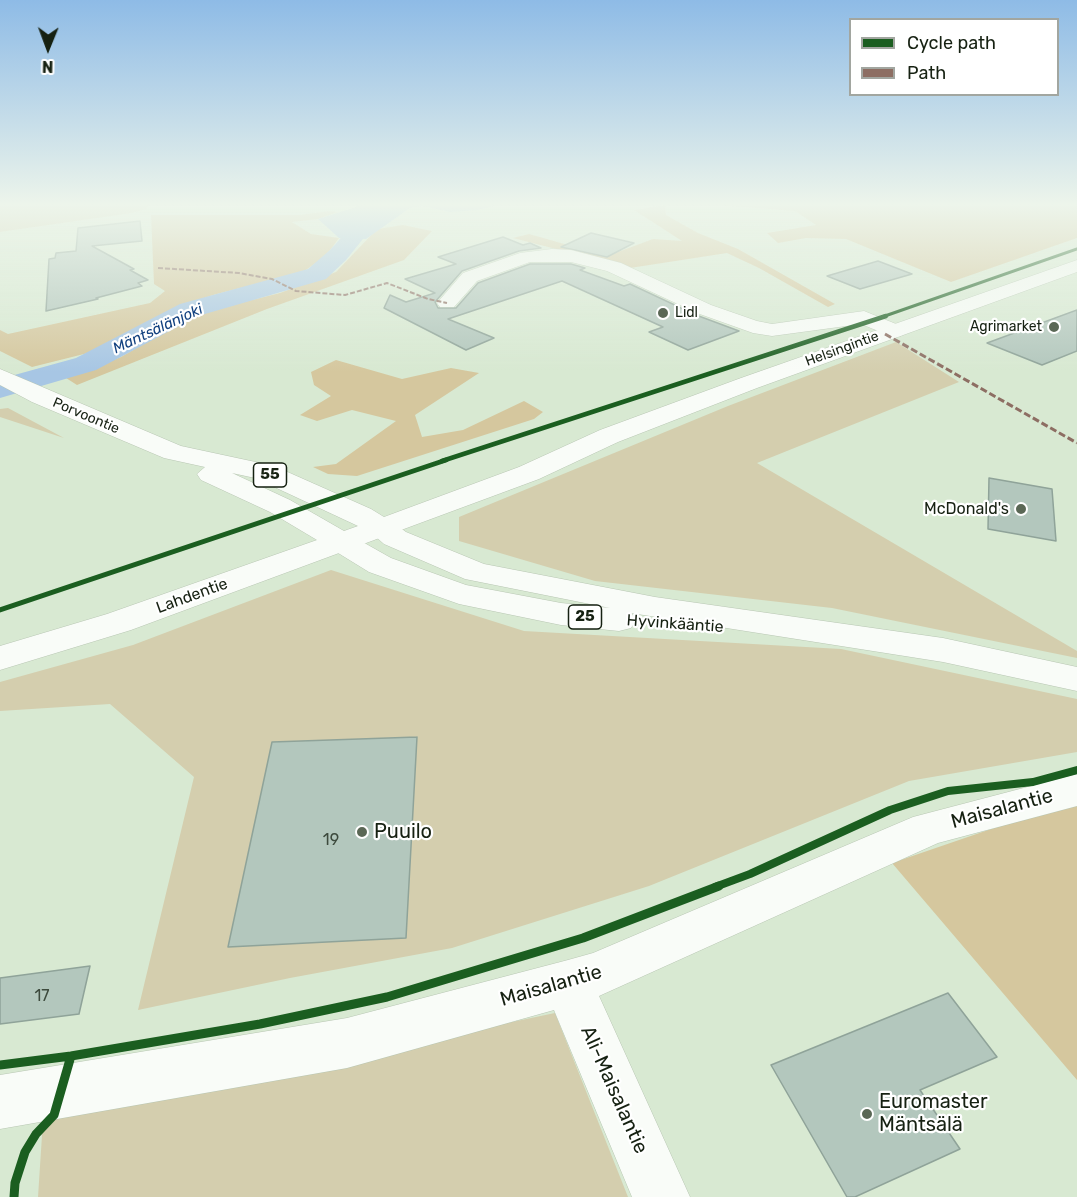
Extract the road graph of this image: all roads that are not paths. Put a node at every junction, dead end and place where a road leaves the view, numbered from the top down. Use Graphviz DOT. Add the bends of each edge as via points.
graph roads {
  1 [pos="516,261"];
  2 [pos="590,261"];
  3 [pos="1076,267"];
  4 [pos="447,303"];
  5 [pos="893,331"];
  6 [pos="0,376"];
  7 [pos="173,452"];
  8 [pos="371,521"];
  9 [pos="331,536"];
  10 [pos="843,633"];
  11 [pos="0,646"];
  12 [pos="0,658"];
  13 [pos="1077,679"];
  14 [pos="1077,790"];
  15 [pos="567,982"];
  16 [pos="0,1102"];
  17 [pos="661,1197"];
  1 -- 4 [label="main road" via="470,277"];
  2 -- 5 [label="main road" via="614,267 753,327 772,330 864,316"];
  3 -- 5 [label="main road, Helsingintie"];
  5 -- 8 [label="main road, Helsingintie" via="609,436 529,473"];
  6 -- 7 [label="main road, Porvoontie / 55"];
  7 -- 8 [label="main road, Porvoontie / 55" via="264,472"];
  7 -- 9 [label="main road, Porvoontie / 55"];
  8 -- 9 [label="main road, Lahdentie"];
  8 -- 10 [label="main road, Hyvinkääntie / 25" via="395,538 476,572 656,607"];
  9 -- 10 [label="main road, Hyvinkääntie / 25" via="380,565 459,594 561,614 645,623"];
  9 -- 11 [label="main road, Lahdentie" via="113,603"];
  9 -- 12 [label="main road, Lahdentie" via="119,622"];
  10 -- 13 [label="main road, Hyvinkääntie / 25"];
  14 -- 15 [label="main road, Maisalantie" via="928,829 600,973"];
  15 -- 16 [label="main road, Maisalantie" via="347,1043"];
  15 -- 17 [label="main road, Ali-Maisalantie"];
}
